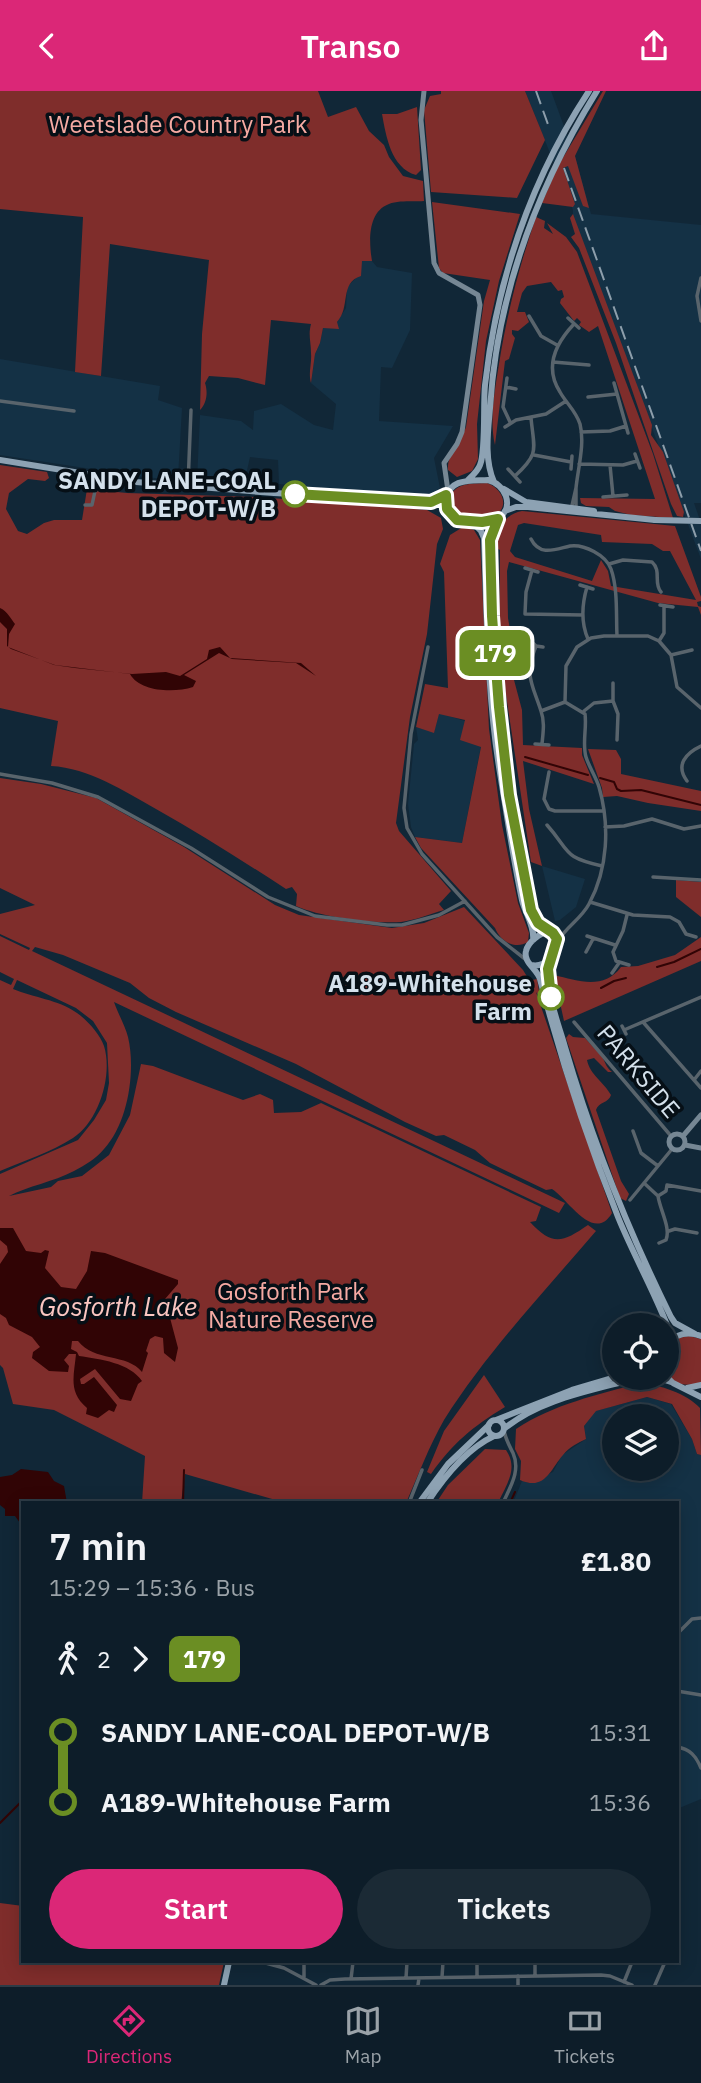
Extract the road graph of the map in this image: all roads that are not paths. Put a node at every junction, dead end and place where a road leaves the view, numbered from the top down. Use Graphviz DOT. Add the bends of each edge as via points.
graph roads {
  1 [pos="425,91"];
  2 [pos="589,91"];
  3 [pos="597,91"];
  4 [pos="539,193"];
  5 [pos="528,219"];
  6 [pos="701,278"];
  7 [pos="529,316"];
  8 [pos="568,318"];
  9 [pos="701,321"];
  10 [pos="533,324"];
  11 [pos="574,324"];
  12 [pos="527,327"];
  13 [pos="579,328"];
  14 [pos="557,345"];
  15 [pos="553,362"];
  16 [pos="579,364"];
  17 [pos="589,365"];
  18 [pos="578,371"];
  19 [pos="507,377"];
  20 [pos="614,383"];
  21 [pos="506,387"];
  22 [pos="516,389"];
  23 [pos="597,390"];
  24 [pos="617,394"];
  25 [pos="588,397"];
  26 [pos="597,397"];
  27 [pos="0,401"];
  28 [pos="566,401"];
  29 [pos="191,410"];
  30 [pos="74,411"];
  31 [pos="531,418"];
  32 [pos="510,422"];
  33 [pos="626,426"];
  34 [pos="505,427"];
  35 [pos="581,432"];
  36 [pos="628,433"];
  37 [pos="635,454"];
  38 [pos="534,455"];
  39 [pos="572,456"];
  40 [pos="0,460"];
  41 [pos="638,461"];
  42 [pos="571,463"];
  43 [pos="579,464"];
  44 [pos="610,465"];
  45 [pos="640,468"];
  46 [pos="508,469"];
  47 [pos="571,469"];
  48 [pos="445,473"];
  49 [pos="515,476"];
  50 [pos="106,478"];
  51 [pos="463,481"];
  52 [pos="494,482"];
  53 [pos="520,482"];
  54 [pos="188,486"];
  55 [pos="503,488"];
  56 [pos="447,493"];
  57 [pos="627,495"];
  58 [pos="613,496"];
  59 [pos="603,497"];
  60 [pos="411,502"];
  61 [pos="85,505"];
  62 [pos="574,510"];
  63 [pos="505,511"];
  64 [pos="449,513"];
  65 [pos="498,519"];
  66 [pos="701,521"];
  67 [pos="472,522"];
  68 [pos="531,542"];
  69 [pos="609,564"];
  70 [pos="525,568"];
  71 [pos="532,570"];
  72 [pos="538,572"];
  73 [pos="580,585"];
  74 [pos="587,587"];
  75 [pos="593,589"];
  76 [pos="657,591"];
  77 [pos="673,607"];
  78 [pos="583,615"];
  79 [pos="617,636"];
  80 [pos="588,640"];
  81 [pos="659,641"];
  82 [pos="532,642"];
  83 [pos="428,646"];
  84 [pos="536,646"];
  85 [pos="543,647"];
  86 [pos="694,650"];
  87 [pos="671,655"];
  88 [pos="613,683"];
  89 [pos="613,701"];
  90 [pos="565,702"];
  91 [pos="701,708"];
  92 [pos="541,711"];
  93 [pos="583,711"];
  94 [pos="611,735"];
  95 [pos="535,744"];
  96 [pos="542,744"];
  97 [pos="549,745"];
  98 [pos="685,746"];
  99 [pos="701,746"];
  100 [pos="690,752"];
  101 [pos="549,772"];
  102 [pos="0,774"];
  103 [pos="684,780"];
  104 [pos="544,790"];
  105 [pos="550,791"];
  106 [pos="603,811"];
  107 [pos="547,825"];
  108 [pos="556,826"];
  109 [pos="605,827"];
  110 [pos="701,827"];
  111 [pos="552,831"];
  112 [pos="602,866"];
  113 [pos="653,877"];
  114 [pos="701,880"];
  115 [pos="465,901"];
  116 [pos="590,902"];
  117 [pos="627,914"];
  118 [pos="566,930"];
  119 [pos="549,931"];
  120 [pos="587,936"];
  121 [pos="696,937"];
  122 [pos="593,939"];
  123 [pos="530,944"];
  124 [pos="615,945"];
  125 [pos="556,946"];
  126 [pos="510,947"];
  127 [pos="586,952"];
  128 [pos="551,956"];
  129 [pos="530,963"];
  130 [pos="619,963"];
  131 [pos="629,965"];
  132 [pos="612,973"];
  133 [pos="701,997"];
  134 [pos="574,1022"];
  135 [pos="643,1022"];
  136 [pos="580,1028"];
  137 [pos="624,1030"];
  138 [pos="575,1033"];
  139 [pos="701,1071"];
  140 [pos="694,1080"];
  141 [pos="701,1088"];
  142 [pos="701,1115"];
  143 [pos="633,1131"];
  144 [pos="671,1136"];
  145 [pos="683,1136"];
  146 [pos="685,1146"];
  147 [pos="701,1148"];
  148 [pos="672,1149"];
  149 [pos="658,1166"];
  150 [pos="644,1183"];
  151 [pos="701,1191"];
  152 [pos="658,1196"];
  153 [pos="630,1200"];
  154 [pos="669,1231"];
  155 [pos="697,1233"];
  156 [pos="659,1243"];
  157 [pos="661,1313"];
  158 [pos="679,1335"];
  159 [pos="698,1335"];
  160 [pos="602,1381"];
  161 [pos="701,1385"];
  162 [pos="681,1387"];
  163 [pos="602,1389"];
  164 [pos="701,1397"];
  165 [pos="496,1420"];
  166 [pos="489,1425"];
  167 [pos="504,1430"];
  168 [pos="495,1436"];
  169 [pos="506,1443"];
  170 [pos="422,1470"];
  171 [pos="429,1493"];
  172 [pos="410,1501"];
  173 [pos="421,1501"];
  174 [pos="427,1501"];
  175 [pos="504,1501"];
  176 [pos="701,1618"];
  177 [pos="679,1632"];
  178 [pos="679,1691"];
  179 [pos="701,1695"];
  180 [pos="679,1747"];
  181 [pos="701,1768"];
  182 [pos="229,1963"];
  183 [pos="304,1963"];
  184 [pos="353,1963"];
  185 [pos="407,1963"];
  186 [pos="443,1963"];
  187 [pos="477,1963"];
  188 [pos="535,1963"];
  189 [pos="632,1963"];
  190 [pos="665,1963"];
  191 [pos="276,1964"];
  192 [pos="518,1976"];
  193 [pos="535,1976"];
  194 [pos="304,1977"];
  195 [pos="442,1977"];
  196 [pos="477,1977"];
  197 [pos="374,1978"];
  198 [pos="406,1978"];
  199 [pos="419,1978"];
  200 [pos="354,1979"];
  201 [pos="624,1982"];
  202 [pos="224,1985"];
  203 [pos="318,1985"];
  204 [pos="355,1985"];
  205 [pos="373,1985"];
  206 [pos="418,1985"];
  207 [pos="518,1985"];
  208 [pos="632,1985"];
  209 [pos="655,1985"];
  1 -- 48 [label="main road" via="421,120 434,263 439,273 478,295 480,306 462,432 444,461"];
  2 -- 4 [label="main road" via="556,148"];
  3 -- 4 [label="main road"];
  4 -- 5 [label="main road"];
  5 -- 51 [label="main road" via="508,266 490,349 482,460"];
  5 -- 52 [label="main road" via="496,350 489,419 489,466"];
  6 -- 9 [label="street" via="697,296"];
  7 -- 10 [label="street"];
  8 -- 11 [label="street"];
  10 -- 12 [label="street"];
  10 -- 14 [label="street"];
  11 -- 13 [label="street"];
  11 -- 14 [label="street"];
  14 -- 15 [label="street"];
  15 -- 16 [label="street"];
  15 -- 28 [label="street" via="555,382"];
  16 -- 17 [label="street"];
  16 -- 18 [label="street"];
  19 -- 21 [label="street"];
  20 -- 24 [label="street"];
  21 -- 22 [label="street"];
  21 -- 32 [label="street" via="503,409"];
  23 -- 26 [label="street"];
  24 -- 26 [label="street"];
  24 -- 33 [label="street"];
  25 -- 26 [label="street"];
  27 -- 30 [label="street"];
  28 -- 31 [label="street"];
  28 -- 35 [label="street"];
  29 -- 54 [label="street"];
  31 -- 32 [label="street"];
  31 -- 38 [label="street"];
  32 -- 34 [label="street"];
  33 -- 35 [label="street"];
  33 -- 36 [label="street"];
  35 -- 43 [label="street"];
  37 -- 41 [label="street"];
  38 -- 42 [label="street"];
  38 -- 49 [label="street"];
  39 -- 42 [label="street"];
  40 -- 50 [label="main road"];
  41 -- 44 [label="street"];
  41 -- 45 [label="street"];
  42 -- 47 [label="street"];
  43 -- 44 [label="street"];
  43 -- 62 [label="street"];
  44 -- 58 [label="street"];
  46 -- 49 [label="street"];
  48 -- 51 [label="main road"];
  48 -- 56 [label="main road"];
  49 -- 53 [label="street"];
  50 -- 54 [label="main road"];
  50 -- 61 [label="street" via="95,491 92,505"];
  51 -- 52 [label="main road"];
  51 -- 56 [label="main road"];
  52 -- 55 [label="main road"];
  54 -- 60 [label="main road"];
  55 -- 62 [label="main road" via="526,502"];
  55 -- 63 [label="main road"];
  56 -- 60 [label="main road" via="433,502"];
  56 -- 64 [label="main road"];
  57 -- 58 [label="street"];
  58 -- 59 [label="street"];
  60 -- 64 [label="main road"];
  62 -- 63 [label="main road" via="516,507"];
  62 -- 66 [label="main road, bridge"];
  63 -- 65 [label="main road"];
  64 -- 67 [label="main road"];
  65 -- 67 [label="main road"];
  65 -- 119 [label="main road" via="490,540 503,745 528,899 536,920"];
  67 -- 123 [label="main road" via="484,538 496,740 519,887 533,933"];
  68 -- 69 [label="street" via="554,552 575,546"];
  69 -- 76 [label="street" via="652,562 657,569"];
  69 -- 79 [label="street"];
  70 -- 71 [label="street"];
  71 -- 72 [label="street"];
  71 -- 78 [label="street" via="524,614"];
  73 -- 74 [label="street"];
  74 -- 75 [label="street"];
  74 -- 78 [label="street"];
  77 -- 81 [label="street" via="662,606 664,633"];
  78 -- 80 [label="street"];
  79 -- 80 [label="street"];
  79 -- 81 [label="street" via="648,636"];
  80 -- 90 [label="street" via="566,663"];
  81 -- 87 [label="street"];
  82 -- 84 [label="street"];
  83 -- 115 [label="street" via="412,727 405,818 418,849"];
  84 -- 85 [label="street"];
  84 -- 92 [label="street" via="529,676"];
  86 -- 87 [label="street"];
  87 -- 91 [label="street" via="677,687"];
  88 -- 89 [label="street"];
  89 -- 93 [label="street" via="594,703"];
  89 -- 94 [label="street" via="618,714 617,738"];
  90 -- 92 [label="street"];
  90 -- 93 [label="street"];
  92 -- 96 [label="street"];
  93 -- 106 [label="street" via="586,755"];
  95 -- 96 [label="street"];
  96 -- 97 [label="street"];
  98 -- 100 [label="street"];
  99 -- 100 [label="street"];
  100 -- 103 [label="street" via="682,762"];
  101 -- 104 [label="street"];
  102 -- 115 [label="street" via="98,797 268,897 315,916 402,925 439,915"];
  104 -- 105 [label="street"];
  104 -- 106 [label="street" via="545,804 552,810"];
  106 -- 109 [label="street"];
  107 -- 111 [label="street"];
  108 -- 111 [label="street"];
  109 -- 110 [label="street" via="652,820 684,829"];
  109 -- 112 [label="street"];
  111 -- 112 [label="street" via="570,856"];
  112 -- 116 [label="street"];
  113 -- 114 [label="street"];
  115 -- 126 [label="street"];
  116 -- 117 [label="street"];
  116 -- 118 [label="street"];
  117 -- 121 [label="street" via="670,916 689,938"];
  117 -- 124 [label="street"];
  118 -- 119 [label="street"];
  118 -- 125 [label="street"];
  119 -- 123 [label="main road"];
  119 -- 125 [label="main road" via="556,937"];
  120 -- 122 [label="street"];
  122 -- 124 [label="street"];
  122 -- 127 [label="street"];
  123 -- 126 [label="street"];
  123 -- 129 [label="main road" via="525,955"];
  124 -- 130 [label="street" via="613,954"];
  125 -- 128 [label="main road"];
  126 -- 129 [label="street"];
  128 -- 129 [label="main road" via="543,964"];
  128 -- 159 [label="main road" via="550,991 603,1160 670,1317"];
  129 -- 157 [label="main road" via="538,973 565,1071 600,1171"];
  130 -- 131 [label="street"];
  130 -- 132 [label="street"];
  133 -- 135 [label="street"];
  134 -- 136 [label="street, PARKSIDE"];
  135 -- 137 [label="street"];
  135 -- 140 [label="street"];
  136 -- 138 [label="street, PARKSIDE"];
  136 -- 144 [label="street, PARKSIDE"];
  139 -- 140 [label="street"];
  140 -- 141 [label="street"];
  142 -- 145 [label="main road"];
  143 -- 149 [label="street" via="641,1153"];
  144 -- 145 [label="main road"];
  144 -- 148 [label="main road"];
  145 -- 146 [label="main road"];
  146 -- 147 [label="main road"];
  146 -- 148 [label="main road"];
  148 -- 149 [label="street"];
  149 -- 150 [label="street"];
  150 -- 152 [label="street"];
  150 -- 153 [label="street"];
  151 -- 152 [label="street" via="667,1185"];
  152 -- 154 [label="street"];
  154 -- 155 [label="street"];
  154 -- 156 [label="street"];
  158 -- 159 [label="main road"];
  160 -- 165 [label="main road"];
  161 -- 162 [label="main road"];
  162 -- 164 [label="main road"];
  163 -- 167 [label="main road" via="540,1408"];
  165 -- 166 [label="main road"];
  165 -- 167 [label="main road"];
  166 -- 168 [label="main road"];
  166 -- 171 [label="main road" via="449,1464"];
  167 -- 168 [label="main road"];
  167 -- 169 [label="street"];
  168 -- 169 [label="street"];
  168 -- 171 [label="main road" via="472,1450"];
  169 -- 175 [label="street" via="516,1472"];
  170 -- 172 [label="street"];
  171 -- 173 [label="main road"];
  171 -- 174 [label="main road"];
  176 -- 177 [label="street" via="692,1619"];
  178 -- 179 [label="street"];
  180 -- 181 [label="street" via="696,1757"];
  182 -- 202 [label="main road"];
  183 -- 194 [label="street"];
  184 -- 200 [label="street"];
  185 -- 198 [label="street"];
  186 -- 195 [label="street"];
  187 -- 196 [label="street"];
  188 -- 193 [label="street"];
  189 -- 201 [label="street"];
  190 -- 209 [label="street"];
  191 -- 194 [label="street"];
  192 -- 193 [label="street"];
  192 -- 196 [label="street"];
  192 -- 207 [label="street"];
  193 -- 201 [label="street" via="605,1975"];
  194 -- 203 [label="street"];
  195 -- 196 [label="street"];
  195 -- 199 [label="street"];
  197 -- 198 [label="street"];
  197 -- 200 [label="street"];
  197 -- 205 [label="street"];
  198 -- 199 [label="street"];
  199 -- 206 [label="street"];
  200 -- 203 [label="street" via="332,1979"];
  200 -- 204 [label="street"];
  201 -- 208 [label="street"];
}
